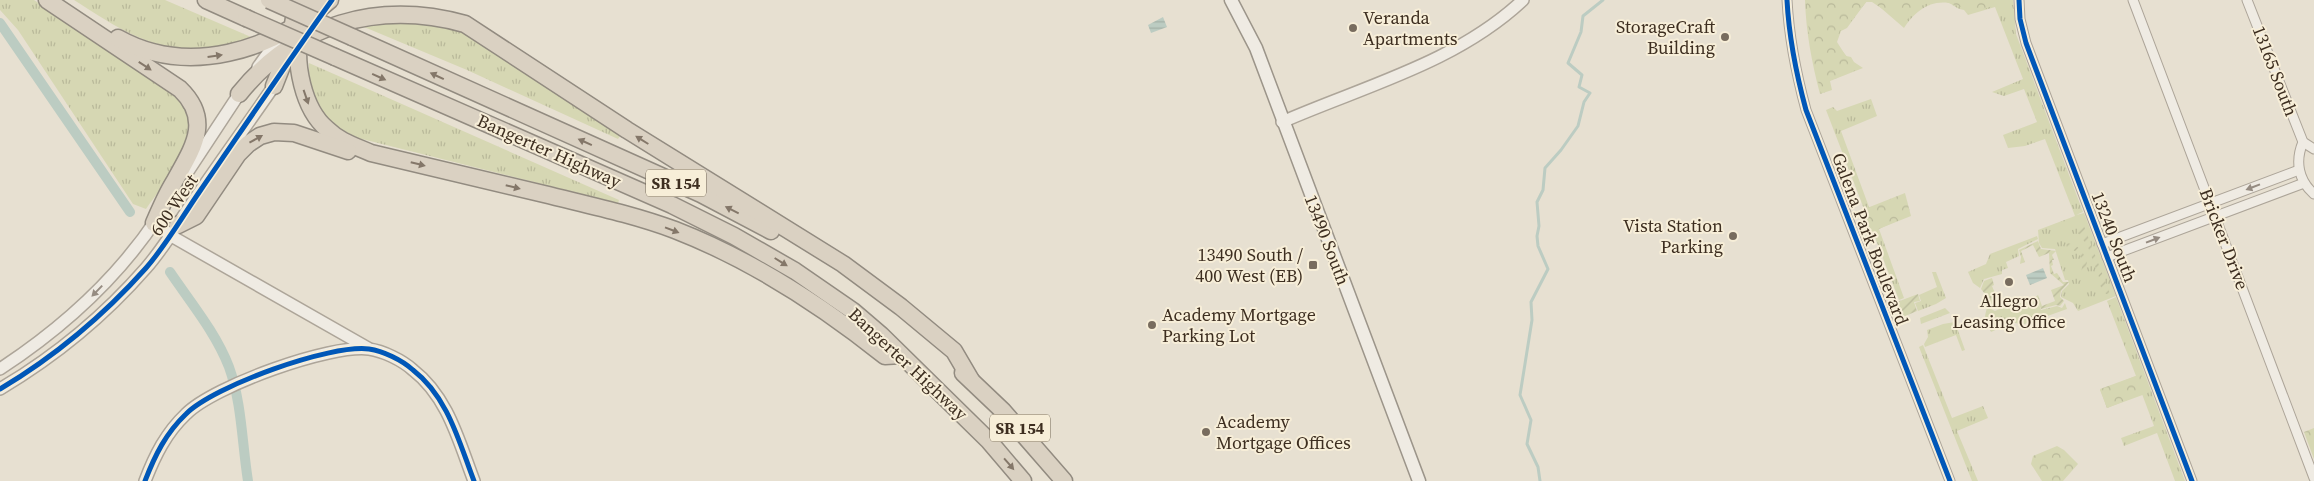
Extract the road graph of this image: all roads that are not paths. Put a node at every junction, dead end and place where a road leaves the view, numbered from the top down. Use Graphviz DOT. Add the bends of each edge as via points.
graph roads {
  1 [pos="46,0"];
  2 [pos="58,0"];
  3 [pos="206,0"];
  4 [pos="269,0"];
  5 [pos="309,0"];
  6 [pos="331,0"];
  7 [pos="1232,0"];
  8 [pos="1523,0"];
  9 [pos="1787,0"];
  10 [pos="2019,0"];
  11 [pos="2133,0"];
  12 [pos="2247,0"];
  13 [pos="449,4"];
  14 [pos="297,27"];
  15 [pos="513,56"];
  16 [pos="274,86"];
  17 [pos="239,94"];
  18 [pos="1282,122"];
  19 [pos="2303,142"];
  20 [pos="2314,149"];
  21 [pos="371,153"];
  22 [pos="2299,170"];
  23 [pos="2304,183"];
  24 [pos="2314,194"];
  25 [pos="2210,203"];
  26 [pos="2215,216"];
  27 [pos="154,223"];
  28 [pos="175,231"];
  29 [pos="2102,244"];
  30 [pos="2107,257"];
  31 [pos="370,350"];
  32 [pos="901,354"];
  33 [pos="0,370"];
  34 [pos="971,380"];
  35 [pos="0,389"];
  36 [pos="2314,478"];
  37 [pos="145,481"];
  38 [pos="474,481"];
  39 [pos="1024,481"];
  40 [pos="1064,481"];
  41 [pos="1419,481"];
  42 [pos="1950,481"];
  43 [pos="2192,481"];
  1 -- 27 [label="highway, one-way" via="180,88 194,107 198,123 195,144"];
  2 -- 14 [label="highway, one-way" via="125,42 150,52 178,57 223,55"];
  3 -- 32 [label="highway, Bangerter Highway / SR 154, one-way, bridge" via="657,198 734,236 795,271 845,306"];
  34 -- 4 [label="highway, Bangerter Highway / SR 154, one-way, bridge" via="865,292 762,226 701,194"];
  5 -- 14 [label="highway"];
  6 -- 14 [label="highway"];
  7 -- 18 [label="main road, 13490 South" via="1256,48"];
  8 -- 18 [label="street" via="1488,29 1425,64"];
  9 -- 42 [label="street, Galena Park Boulevard" via="1792,49 1806,110"];
  10 -- 29 [label="street, 13240 South" via="2026,43"];
  11 -- 25 [label="street, Bricker Drive"];
  12 -- 19 [label="street, 13165 South"];
  13 -- 15 [label="highway" via="481,26"];
  14 -- 15 [label="highway" via="360,6 385,2 412,3 457,19"];
  14 -- 16 [label="highway"];
  14 -- 17 [label="highway"];
  14 -- 21 [label="highway, one-way" via="304,95 316,118 339,138"];
  34 -- 15 [label="highway, one-way" via="954,351 843,264"];
  16 -- 28 [label="street, 600 West"];
  17 -- 27 [label="street, 600 West"];
  18 -- 41 [label="main road, 13490 South"];
  19 -- 20 [label="street"];
  19 -- 22 [label="street" via="2298,157"];
  28 -- 21 [label="highway, one-way" via="196,216 238,154 260,136 288,132 360,154"];
  21 -- 32 [label="highway, one-way" via="626,214 675,230 730,254 787,285 885,356"];
  22 -- 23 [label="street"];
  22 -- 25 [label="street, one-way"];
  23 -- 24 [label="street"];
  23 -- 26 [label="street"];
  25 -- 26 [label="street, Bricker Drive"];
  25 -- 29 [label="street"];
  30 -- 26 [label="street, one-way"];
  26 -- 36 [label="street, Bricker Drive"];
  27 -- 28 [label="street"];
  27 -- 33 [label="street, 600 West, one-way" via="124,262 86,302"];
  28 -- 31 [label="street"];
  28 -- 35 [label="street, 600 West" via="145,269 103,312 61,347"];
  29 -- 30 [label="street, 13240 South"];
  30 -- 43 [label="street, 13240 South"];
  31 -- 37 [label="street" via="345,349 321,354 248,379 206,398 166,436"];
  31 -- 38 [label="street" via="412,368 429,384 446,408"];
  32 -- 39 [label="highway, Bangerter Highway / SR 154, one-way" via="977,428"];
  34 -- 40 [label="highway, Bangerter Highway / SR 154" via="1028,437"];
}
